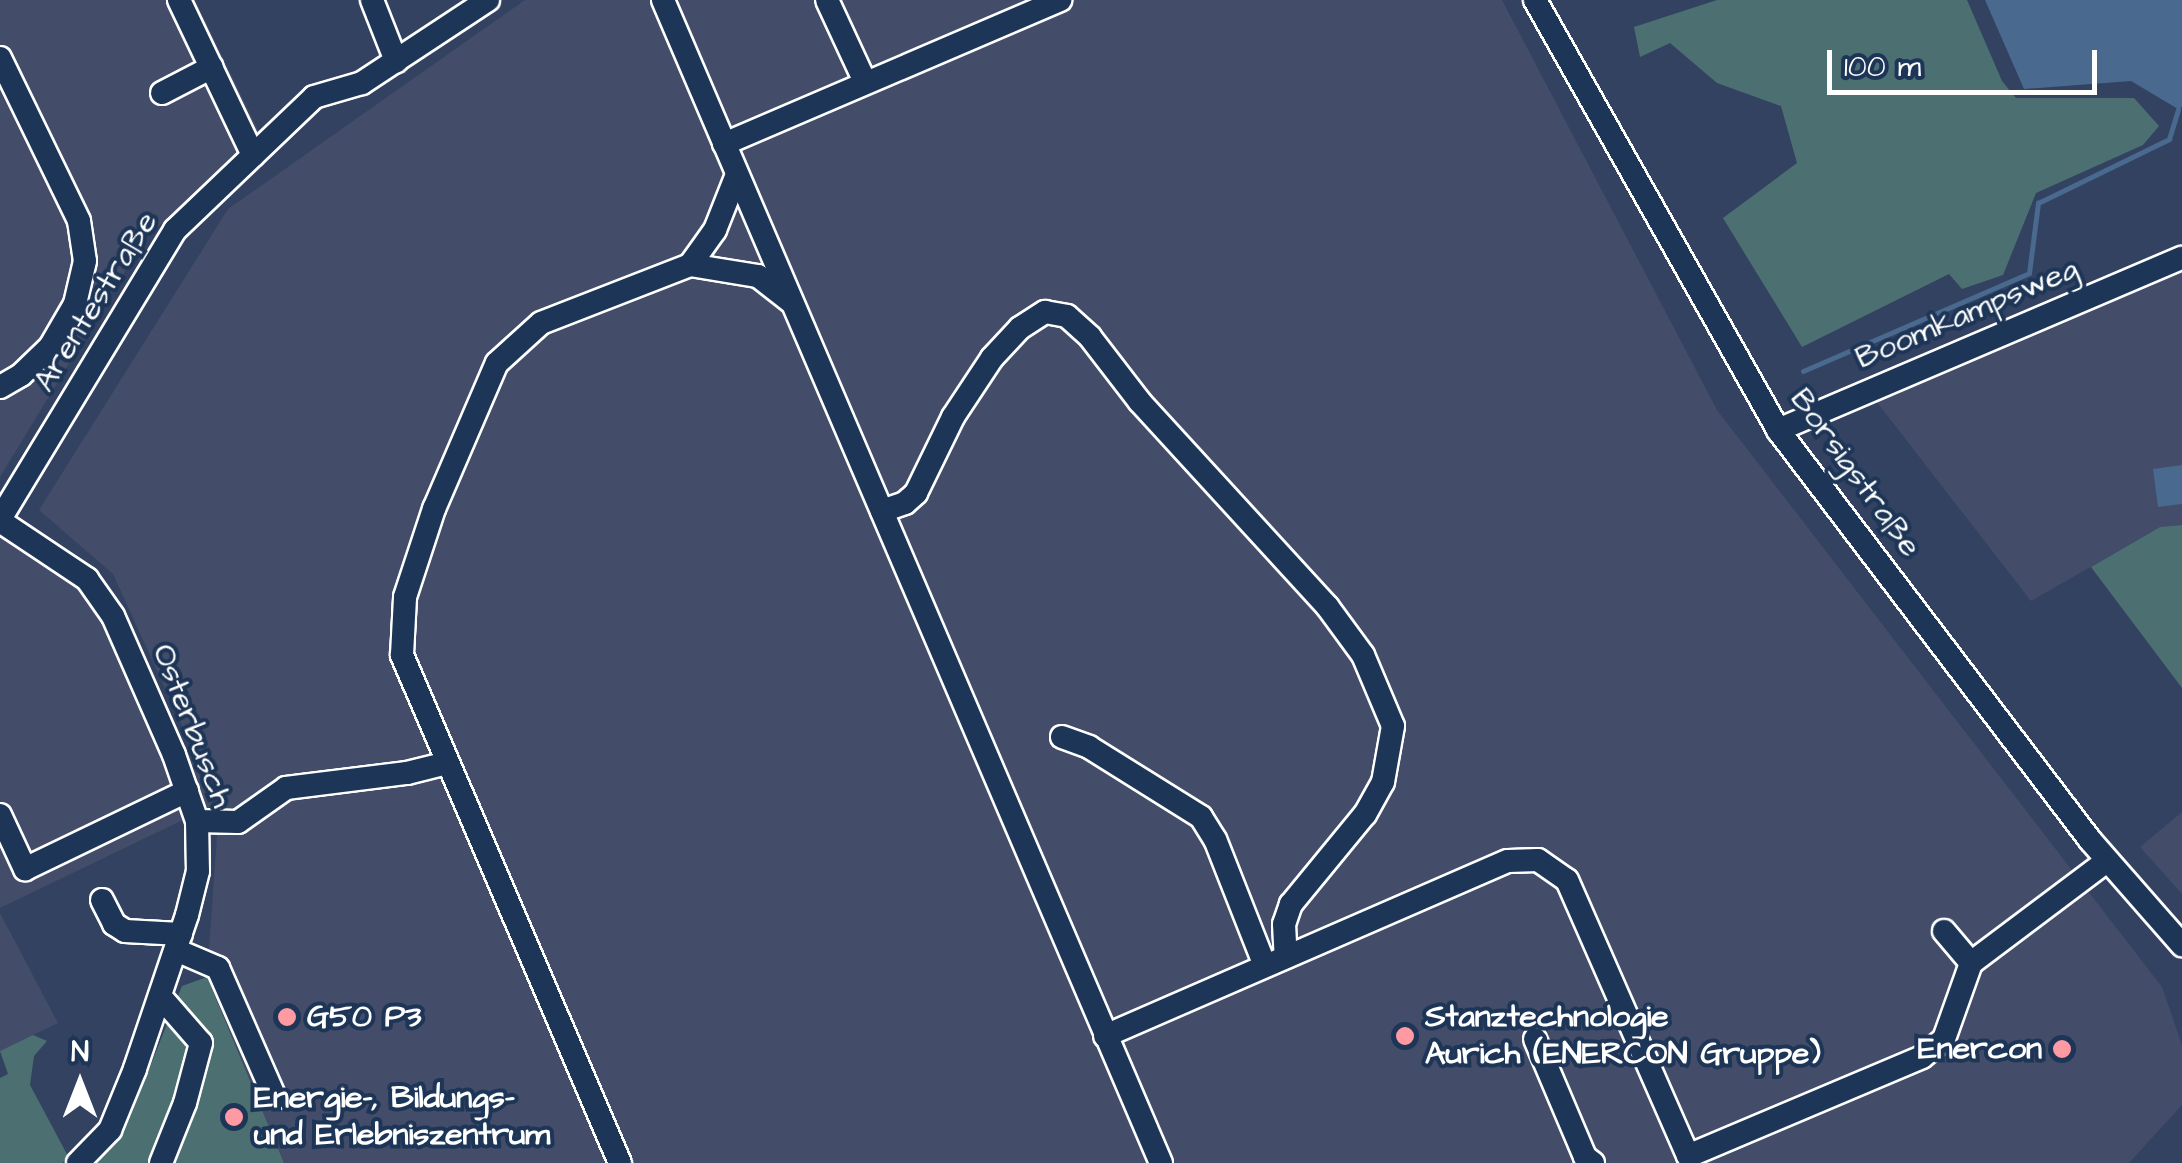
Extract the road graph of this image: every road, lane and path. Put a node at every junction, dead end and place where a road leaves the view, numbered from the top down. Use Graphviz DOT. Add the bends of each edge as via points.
graph roads {
  1 [pos="179,0"];
  2 [pos="372,0"];
  3 [pos="488,0"];
  4 [pos="663,0"];
  5 [pos="827,0"];
  6 [pos="1060,0"];
  7 [pos="1535,0"];
  8 [pos="0,58"];
  9 [pos="396,61"];
  10 [pos="212,67"];
  11 [pos="865,82"];
  12 [pos="162,93"];
  13 [pos="724,144"];
  14 [pos="253,155"];
  15 [pos="736,177"];
  16 [pos="2182,258"];
  17 [pos="690,265"];
  18 [pos="793,303"];
  19 [pos="0,387"];
  20 [pos="1778,430"];
  21 [pos="0,480"];
  22 [pos="882,511"];
  23 [pos="4,514"];
  24 [pos="1062,737"];
  25 [pos="448,763"];
  26 [pos="187,790"];
  27 [pos="0,815"];
  28 [pos="197,822"];
  29 [pos="2108,861"];
  30 [pos="102,900"];
  31 [pos="1944,931"];
  32 [pos="178,942"];
  33 [pos="2182,945"];
  34 [pos="1276,962"];
  35 [pos="1971,963"];
  36 [pos="160,996"];
  37 [pos="1105,1036"];
  38 [pos="1536,1038"];
  39 [pos="274,1098"];
  40 [pos="1683,1161"];
  41 [pos="78,1163"];
  42 [pos="161,1163"];
  43 [pos="620,1163"];
  44 [pos="1161,1163"];
  45 [pos="1593,1163"];
  1 -- 10 [label="street"];
  2 -- 9 [label="street"];
  3 -- 9 [label="street"];
  4 -- 13 [label="street"];
  5 -- 11 [label="street"];
  6 -- 11 [label="street"];
  7 -- 20 [label="street, Borsigstraße"];
  8 -- 19 [label="street" via="79,220 86,261 75,304 50,347"];
  9 -- 14 [label="street, Arentestraße" via="362,84 314,97"];
  10 -- 12 [label="street"];
  10 -- 14 [label="street"];
  11 -- 13 [label="street"];
  13 -- 15 [label="street"];
  14 -- 23 [label="street, Arentestraße" via="174,230"];
  15 -- 17 [label="street" via="715,230"];
  15 -- 18 [label="street"];
  16 -- 20 [label="street, Boomkampsweg"];
  17 -- 18 [label="street" via="758,276"];
  17 -- 25 [label="street" via="541,323 497,363 404,598 402,655"];
  18 -- 22 [label="street"];
  20 -- 29 [label="street, Borsigstraße"];
  21 -- 23 [label="street"];
  22 -- 34 [label="street" via="916,493 954,417 1020,328 1046,312 1067,316 1327,606 1363,654 1393,726 1384,782 1291,904"];
  22 -- 37 [label="street"];
  23 -- 26 [label="street, Osterbusch" via="87,579 113,616"];
  24 -- 34 [label="street" via="1201,817"];
  25 -- 28 [label="street" via="286,788 238,822"];
  25 -- 43 [label="street"];
  26 -- 27 [label="street" via="26,869"];
  26 -- 28 [label="street, Osterbusch"];
  28 -- 32 [label="street, Osterbusch" via="198,872"];
  29 -- 33 [label="street, Borsigstraße"];
  29 -- 35 [label="street"];
  30 -- 32 [label="street" via="125,931"];
  31 -- 35 [label="street"];
  32 -- 36 [label="street, Osterbusch"];
  32 -- 39 [label="street" via="218,968"];
  34 -- 37 [label="street"];
  34 -- 40 [label="street" via="1508,861 1538,860 1567,880"];
  35 -- 40 [label="street" via="1944,1040 1922,1057"];
  36 -- 41 [label="street, Osterbusch" via="110,1130"];
  36 -- 42 [label="street" via="201,1043"];
  37 -- 44 [label="street"];
  38 -- 45 [label="street" via="1585,1158"];
}
